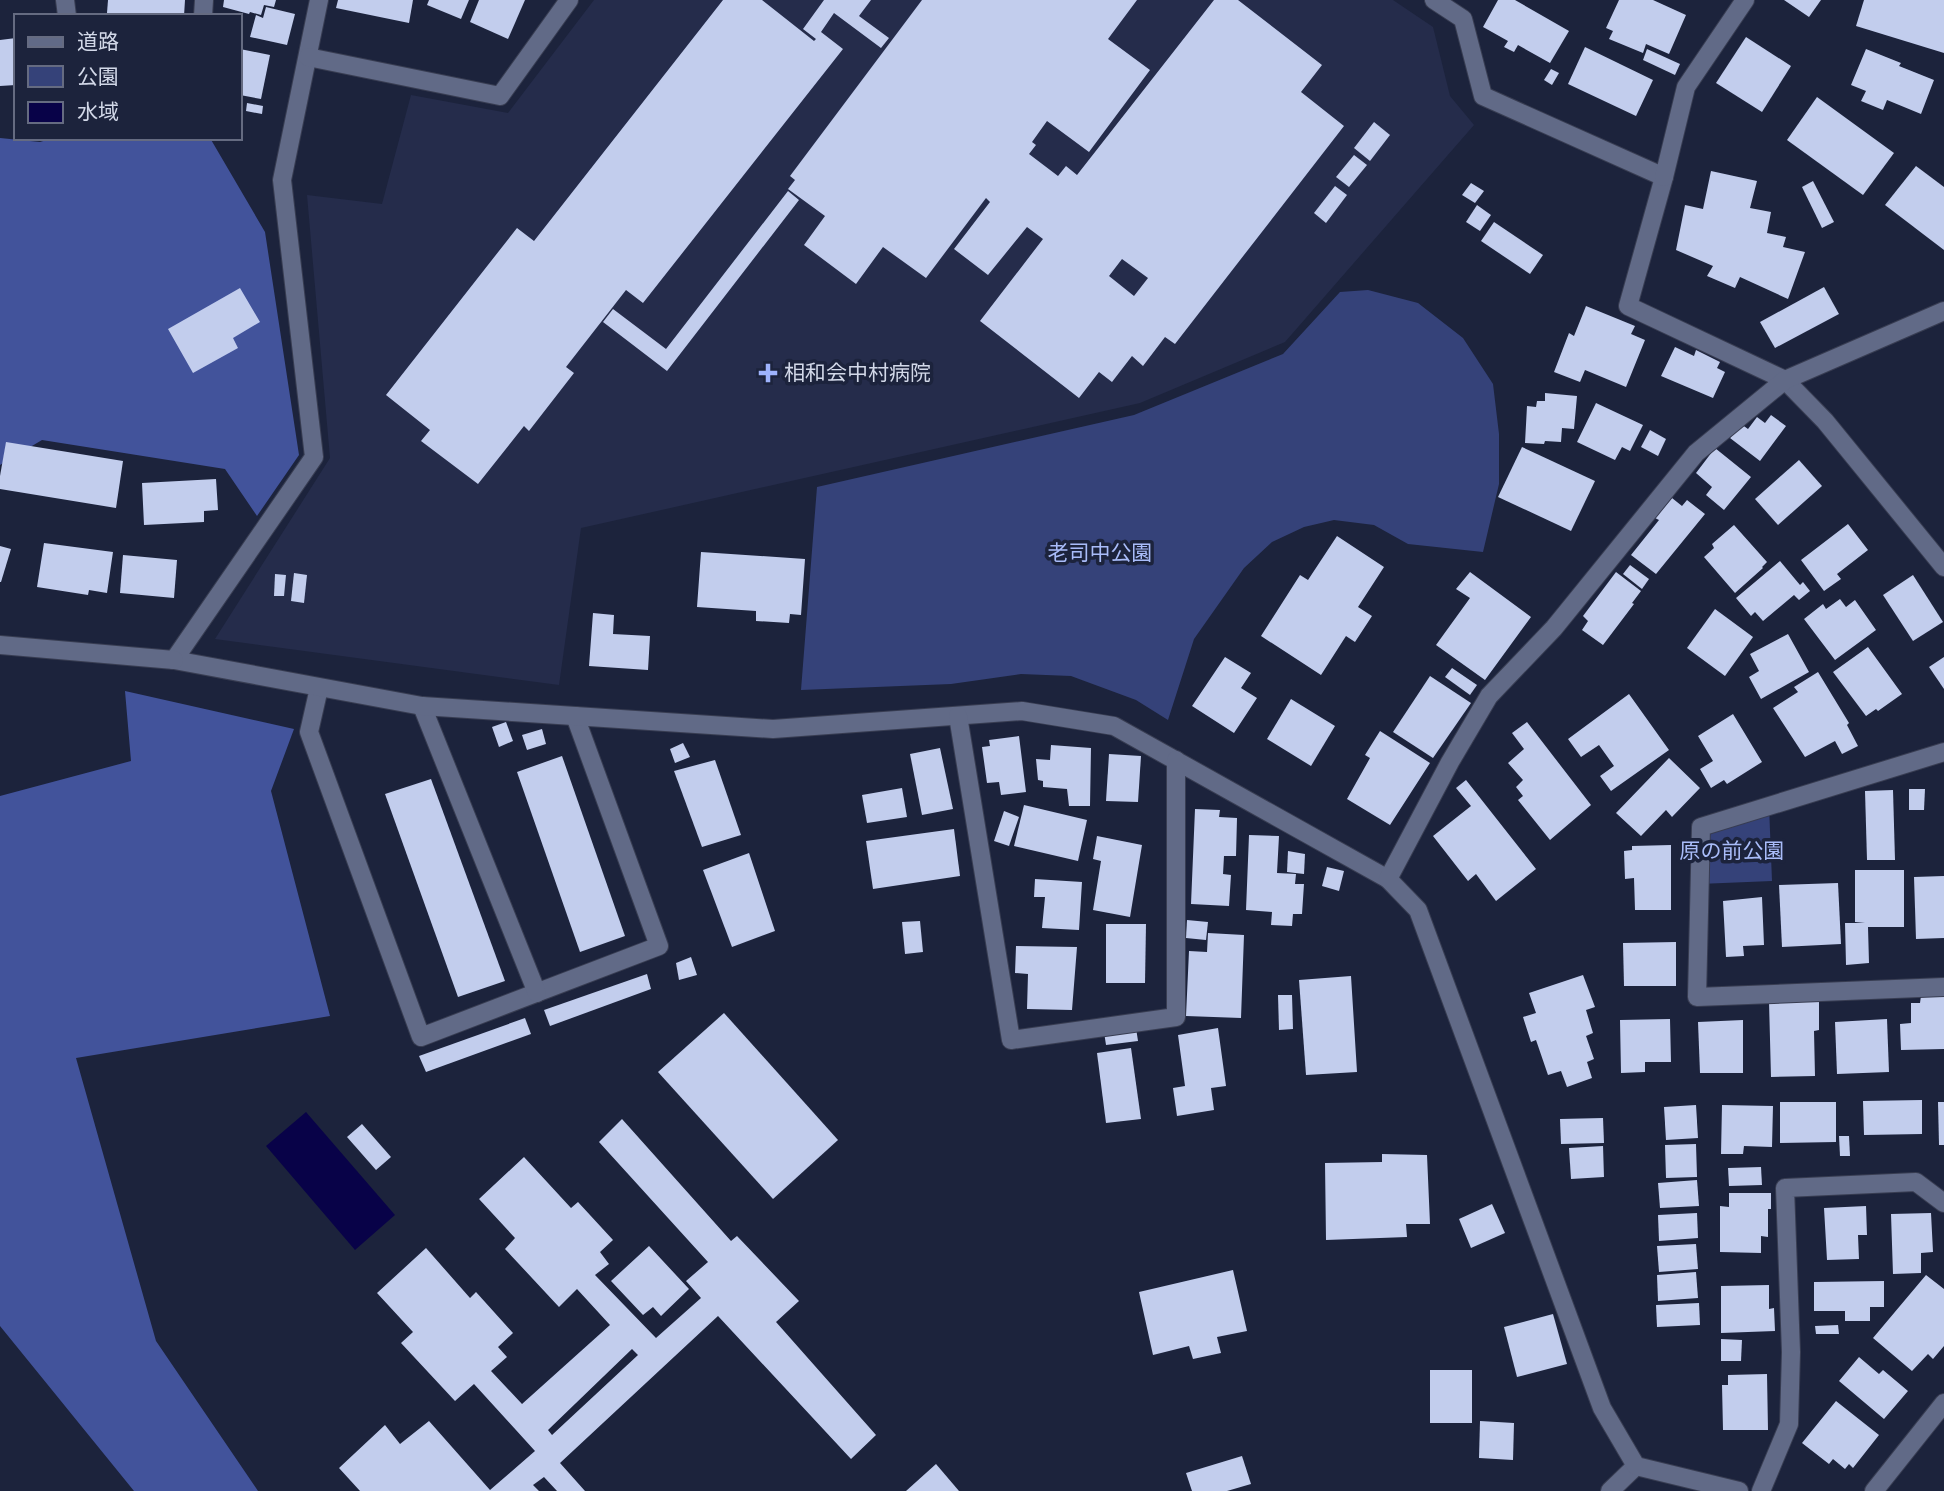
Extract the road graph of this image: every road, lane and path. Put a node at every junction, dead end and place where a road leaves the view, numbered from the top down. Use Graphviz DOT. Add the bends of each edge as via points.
graph roads {
  1 [pos="319,0"];
  2 [pos="569,0"];
  3 [pos="1434,0"];
  4 [pos="1745,0"];
  5 [pos="308,57"];
  6 [pos="1664,177"];
  7 [pos="1944,311"];
  8 [pos="1785,380"];
  9 [pos="1944,567"];
  10 [pos="0,645"];
  11 [pos="174,660"];
  12 [pos="319,688"];
  13 [pos="422,706"];
  14 [pos="575,716"];
  15 [pos="958,716"];
  16 [pos="1944,751"];
  17 [pos="1176,760"];
  18 [pos="1388,879"];
  19 [pos="1944,987"];
  20 [pos="537,993"];
  21 [pos="1944,1203"];
  22 [pos="1944,1403"];
  23 [pos="1636,1466"];
  24 [pos="1610,1491"];
  25 [pos="1739,1491"];
  26 [pos="1761,1491"];
  27 [pos="1874,1491"];
  1 -- 5 [label="street"];
  2 -- 5 [label="street" via="500,96"];
  3 -- 6 [label="street" via="1463,19 1483,96"];
  4 -- 6 [label="street" via="1686,87"];
  5 -- 11 [label="street" via="282,180 314,457"];
  6 -- 8 [label="street" via="1628,306"];
  7 -- 8 [label="street"];
  8 -- 9 [label="street" via="1825,421"];
  8 -- 18 [label="street" via="1696,453 1554,628 1489,696"];
  10 -- 11 [label="street"];
  11 -- 12 [label="street"];
  12 -- 13 [label="street"];
  12 -- 20 [label="street" via="309,732 421,1037"];
  13 -- 14 [label="street"];
  13 -- 20 [label="street"];
  14 -- 15 [label="street" via="773,729"];
  14 -- 20 [label="street" via="659,946"];
  15 -- 17 [label="street" via="1022,711 1114,726"];
  15 -- 17 [label="street" via="1012,1040 1176,1017"];
  16 -- 19 [label="street" via="1701,827 1697,997"];
  17 -- 18 [label="street"];
  18 -- 23 [label="street" via="1418,910 1602,1408"];
  21 -- 26 [label="street" via="1916,1182 1785,1188 1789,1424"];
  22 -- 27 [label="street"];
  23 -- 24 [label="street"];
  23 -- 25 [label="street"];
}
